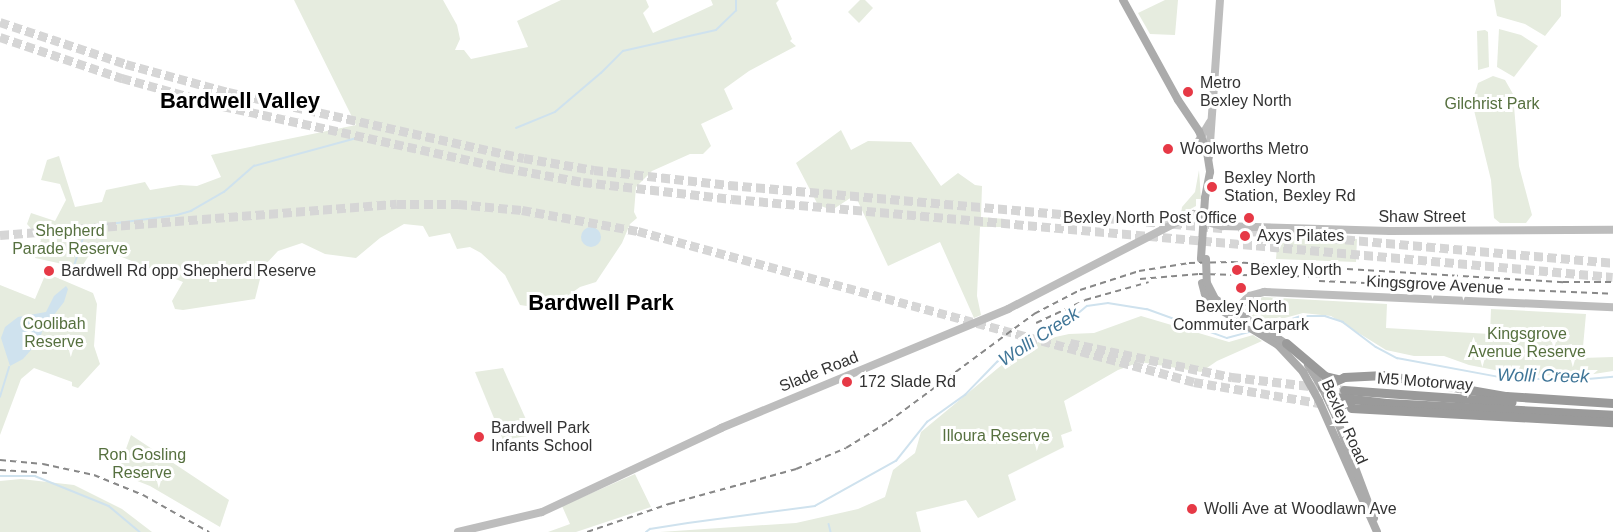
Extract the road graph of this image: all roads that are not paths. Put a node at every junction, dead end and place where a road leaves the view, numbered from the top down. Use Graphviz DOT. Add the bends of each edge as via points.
graph roads {
  1 [pos="1123,0"];
  2 [pos="1220,0"];
  3 [pos="1178,100"];
  4 [pos="1211,118"];
  5 [pos="1200,134"];
  6 [pos="1209,158"];
  7 [pos="1207,190"];
  8 [pos="1205,218"];
  9 [pos="1613,230"];
  10 [pos="1613,307"];
  11 [pos="1232,314"];
  12 [pos="1266,334"];
  13 [pos="1286,343"];
  14 [pos="1338,379"];
  15 [pos="1344,390"];
  16 [pos="1320,394"];
  17 [pos="1361,401"];
  18 [pos="1613,403"];
  19 [pos="1351,408"];
  20 [pos="1613,408"];
  21 [pos="1613,415"];
  22 [pos="1335,417"];
  23 [pos="1613,422"];
  24 [pos="1377,531"];
  25 [pos="458,532"];
  1 -- 3 [label="main road, Bexley Road"];
  2 -- 4 [label="main road"];
  3 -- 5 [label="main road, Bexley Road"];
  3 -- 5 [label="main road, Bexley Road"];
  4 -- 5 [label="main road"];
  4 -- 6 [label="main road"];
  5 -- 6 [label="main road, Bexley Road"];
  5 -- 7 [label="main road, Bexley Road"];
  6 -- 7 [label="main road, Bexley Road"];
  7 -- 8 [label="main road, Bexley Road"];
  8 -- 9 [label="main road, Shaw Street" via="1231,226 1390,231"];
  8 -- 11 [label="main road, Bexley Road" via="1204,283 1210,302"];
  8 -- 25 [label="main road, Slade Road" via="1184,220 1008,309 721,428 552,508"];
  10 -- 11 [label="main road, Kingsgrove Avenue" via="1264,291 1249,296"];
  11 -- 12 [label="main road, Bexley Road"];
  12 -- 13 [label="main road, Bexley Road"];
  12 -- 16 [label="main road, Bexley Road" via="1290,355"];
  13 -- 14 [label="highway" via="1325,376"];
  13 -- 16 [label="main road, Bexley Road" via="1302,357"];
  14 -- 16 [label="highway"];
  14 -- 18 [label="highway" via="1384,375 1500,395"];
  15 -- 20 [label="highway, M5 Motorway"];
  16 -- 17 [label="highway"];
  16 -- 22 [label="main road, Bexley Road"];
  16 -- 24 [label="main road, Bexley Road"];
  17 -- 21 [label="highway"];
  17 -- 22 [label="highway" via="1340,404"];
  19 -- 23 [label="highway, M5 Motorway"];
  22 -- 24 [label="main road, Bexley Road"];
}
